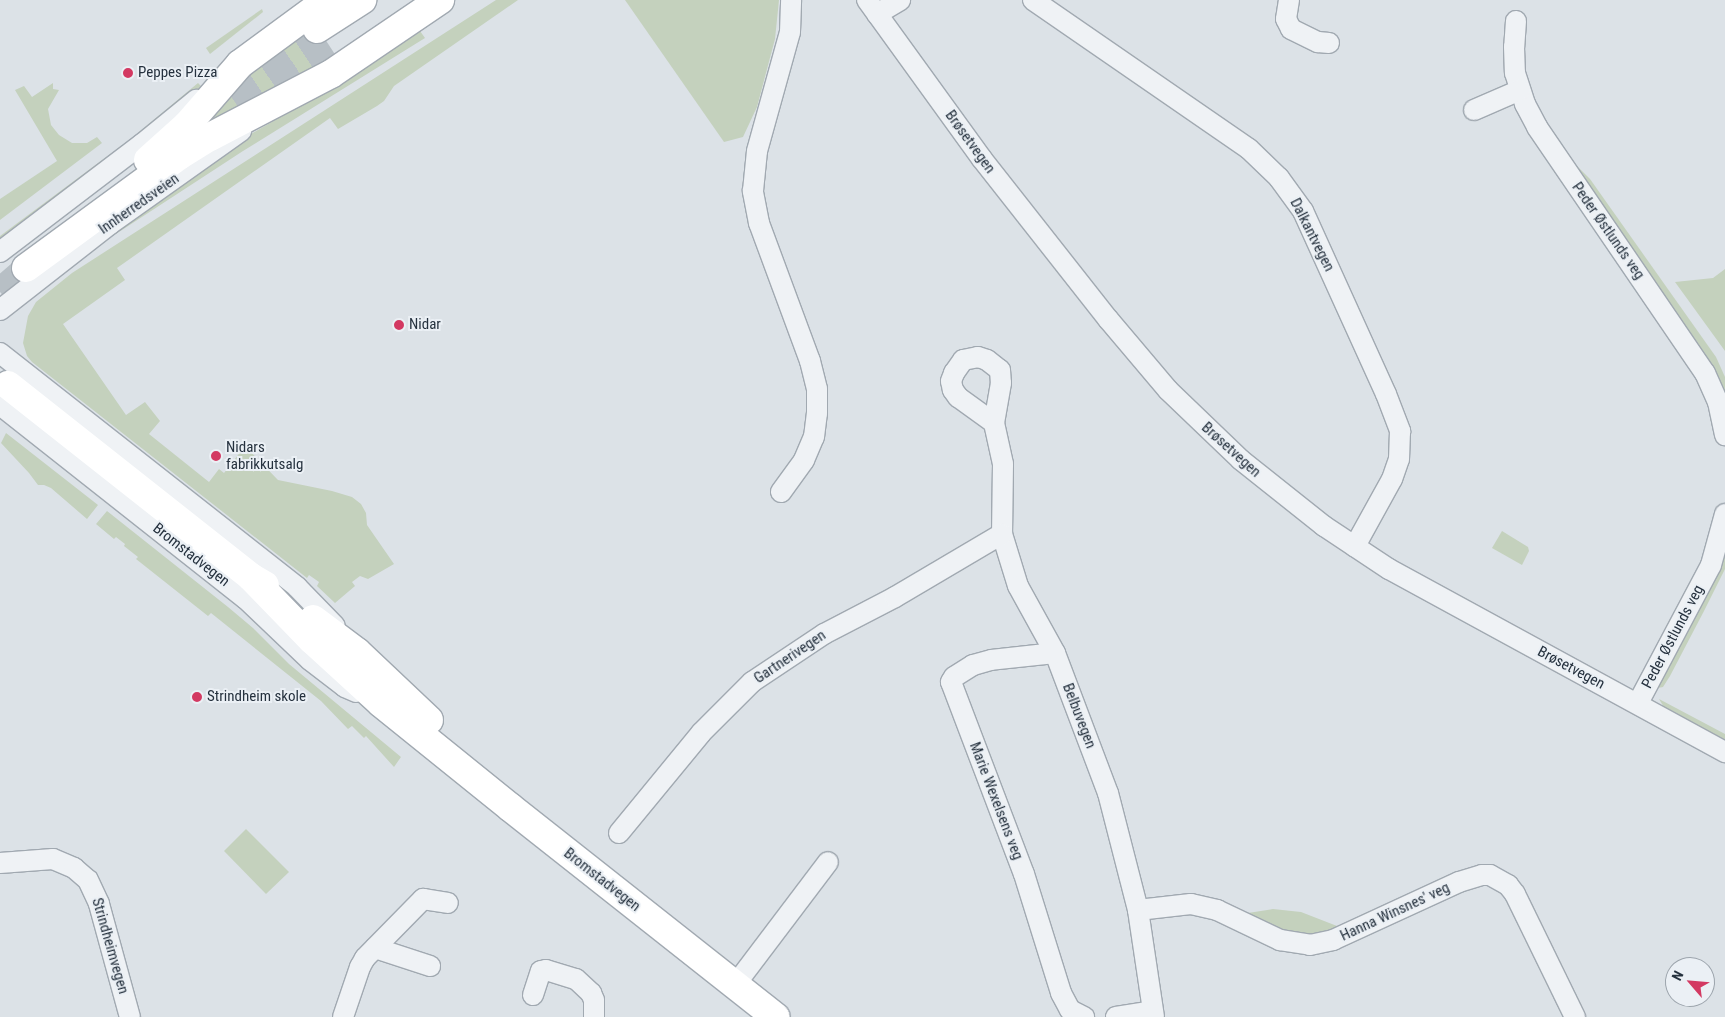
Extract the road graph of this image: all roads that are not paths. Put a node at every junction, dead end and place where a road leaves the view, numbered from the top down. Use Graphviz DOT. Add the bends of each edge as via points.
graph roads {
  1 [pos="327,0"];
  2 [pos="362,0"];
  3 [pos="407,0"];
  4 [pos="440,0"];
  5 [pos="791,0"];
  6 [pos="900,0"];
  7 [pos="1033,0"];
  8 [pos="1289,0"];
  9 [pos="872,7"];
  10 [pos="1516,21"];
  11 [pos="1329,43"];
  12 [pos="1520,90"];
  13 [pos="281,102"];
  14 [pos="1474,110"];
  15 [pos="15,259"];
  16 [pos="0,310"];
  17 [pos="0,353"];
  18 [pos="4,395"];
  19 [pos="994,423"];
  20 [pos="1725,435"];
  21 [pos="781,492"];
  22 [pos="1725,514"];
  23 [pos="1002,534"];
  24 [pos="1355,546"];
  25 [pos="251,577"];
  26 [pos="357,652"];
  27 [pos="1055,653"];
  28 [pos="381,703"];
  29 [pos="1638,703"];
  30 [pos="1725,752"];
  31 [pos="470,774"];
  32 [pos="619,833"];
  33 [pos="828,862"];
  34 [pos="0,863"];
  35 [pos="448,903"];
  36 [pos="1138,910"];
  37 [pos="375,948"];
  38 [pos="430,966"];
  39 [pos="735,985"];
  40 [pos="533,995"];
  41 [pos="1153,1014"];
  42 [pos="130,1017"];
  43 [pos="343,1017"];
  44 [pos="594,1017"];
  45 [pos="776,1017"];
  46 [pos="1084,1017"];
  47 [pos="1116,1017"];
  48 [pos="1576,1017"];
  1 -- 15 [label="main road" via="240,64 210,101 171,140"];
  2 -- 3 [label="main road" via="324,40"];
  4 -- 13 [label="main road" via="330,74"];
  5 -- 21 [label="street" via="790,32 757,151 753,191 759,223 810,361 817,389 817,413 814,437 804,460"];
  6 -- 9 [label="street"];
  7 -- 24 [label="street, Dalkantvegen" via="1249,149 1279,178 1303,211 1400,431 1399,459 1392,479"];
  8 -- 11 [label="street" via="1286,19 1292,28 1318,42"];
  9 -- 24 [label="street, Brøsetvegen" via="1039,233 1168,390 1241,460 1324,526"];
  10 -- 12 [label="street, Peder Østlunds veg" via="1515,73"];
  12 -- 14 [label="street"];
  12 -- 20 [label="street, Peder Østlunds veg" via="1537,128 1705,373 1718,402"];
  13 -- 15 [label="main road" via="232,125 179,156"];
  13 -- 16 [label="street, Innherredsveien" via="110,224"];
  17 -- 26 [label="street, Bromstadvegen" via="297,587"];
  18 -- 25 [label="main road, Bromstadvegen"];
  18 -- 28 [label="street, Bromstadvegen" via="246,599 327,674 345,687"];
  19 -- 23 [label="street, Belbuvegen" via="1002,464"];
  22 -- 29 [label="street, Peder Østlunds veg" via="1711,565"];
  23 -- 27 [label="street, Belbuvegen" via="1018,586"];
  23 -- 32 [label="street, Gartnerivegen" via="895,598 824,634 752,682 701,733"];
  24 -- 29 [label="street, Brøsetvegen" via="1434,595"];
  25 -- 26 [label="main road, Bromstadvegen"];
  25 -- 28 [label="main road, Bromstadvegen" via="312,640"];
  26 -- 31 [label="main road, Bromstadvegen" via="455,745"];
  27 -- 36 [label="street, Belbuvegen" via="1108,793"];
  27 -- 46 [label="street, Marie Wexelsens veg" via="972,665 954,676 951,682 1024,874 1061,994 1070,1010"];
  28 -- 31 [label="main road, Bromstadvegen"];
  29 -- 30 [label="street, Brøsetvegen"];
  31 -- 39 [label="main road, Bromstadvegen"];
  33 -- 39 [label="street"];
  34 -- 42 [label="street, Strindheimvegen" via="53,859 74,868 88,880 99,904"];
  35 -- 37 [label="street" via="424,899"];
  36 -- 41 [label="street, Belbuvegen"];
  36 -- 48 [label="street, Hanna Winsnes' veg" via="1191,904 1217,910 1280,940 1310,945 1332,940 1459,882 1490,875 1508,885 1515,894"];
  37 -- 38 [label="street"];
  37 -- 43 [label="street" via="360,967"];
  39 -- 45 [label="main road, Bromstadvegen"];
  40 -- 44 [label="street" via="541,971 576,979 591,993"];
  41 -- 47 [label="street"];
}
